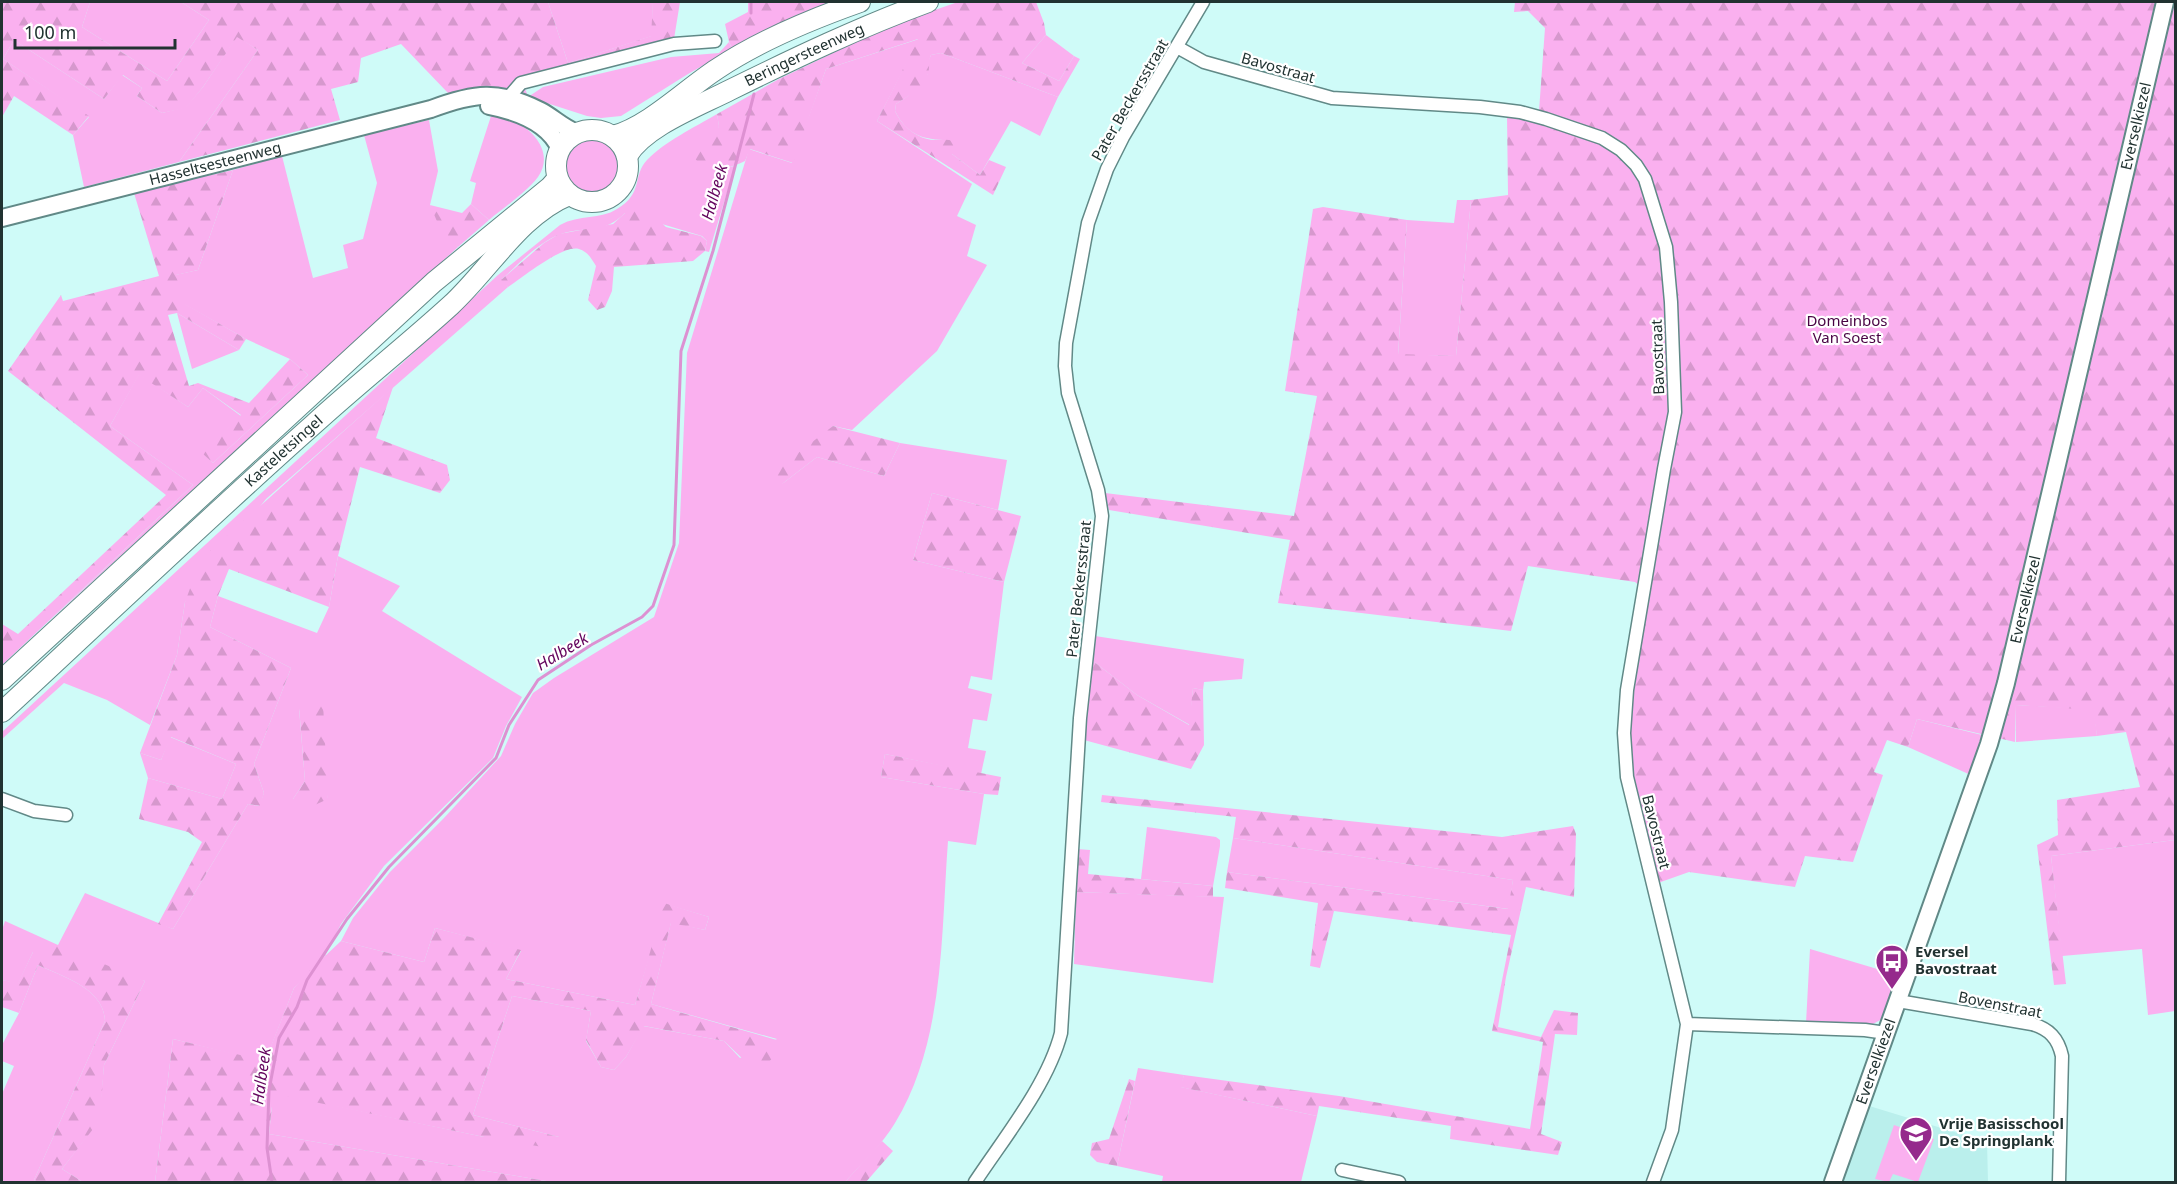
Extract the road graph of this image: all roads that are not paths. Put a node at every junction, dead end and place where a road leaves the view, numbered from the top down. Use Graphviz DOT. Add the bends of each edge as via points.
graph roads {
  1 [pos="860,2"];
  2 [pos="928,2"];
  3 [pos="2165,2"];
  4 [pos="1201,4"];
  5 [pos="715,41"];
  6 [pos="1177,47"];
  7 [pos="508,98"];
  8 [pos="680,106"];
  9 [pos="431,109"];
  10 [pos="577,133"];
  11 [pos="613,136"];
  12 [pos="560,149"];
  13 [pos="627,156"];
  14 [pos="563,187"];
  15 [pos="2,218"];
  16 [pos="2,680"];
  17 [pos="2,712"];
  18 [pos="2,799"];
  19 [pos="66,815"];
  20 [pos="1898,1001"];
  21 [pos="1687,1024"];
  22 [pos="1886,1033"];
  23 [pos="1341,1170"];
  24 [pos="1360,1178"];
  25 [pos="975,1182"];
  26 [pos="1399,1182"];
  27 [pos="1653,1182"];
  28 [pos="1833,1182"];
  29 [pos="2059,1182"];
  1 -- 8 [label="main road, Beringersteenweg" via="793,29 718,68"];
  2 -- 8 [label="main road, Beringersteenweg"];
  3 -- 20 [label="street, Everselkiezel" via="2006,682 1985,754"];
  4 -- 6 [label="street, Pater Beckersstraat"];
  5 -- 7 [label="street" via="674,44 521,83"];
  6 -- 21 [label="street, Bavostraat" via="1204,62 1332,98 1479,107 1546,119 1602,138 1621,150 1645,179 1666,247 1675,412 1627,690 1624,733 1627,777"];
  6 -- 25 [label="street, Pater Beckersstraat" via="1123,137 1100,187 1088,223 1066,343 1068,393 1098,490 1102,516 1080,718 1061,1033 1045,1074"];
  7 -- 9 [label="street, Hasseltsesteenweg" via="462,98"];
  7 -- 10 [label="street, Hasseltsesteenweg" via="543,112"];
  8 -- 11 [label="main road"];
  8 -- 13 [label="main road"];
  9 -- 12 [label="street, Hasseltsesteenweg" via="506,109 545,130"];
  9 -- 15 [label="street, Hasseltsesteenweg"];
  10 -- 11 [label="main road, Hasseltsesteenweg" via="601,131"];
  10 -- 12 [label="main road"];
  11 -- 13 [label="main road"];
  12 -- 14 [label="main road" via="555,169"];
  13 -- 14 [label="main road" via="626,179 620,189 602,201 579,201"];
  14 -- 16 [label="main road, Kasteletsingel" via="434,282"];
  14 -- 17 [label="main road, Kasteletsingel" via="452,304 315,423"];
  18 -- 19 [label="street" via="34,811"];
  20 -- 22 [label="street, Everselkiezel"];
  20 -- 29 [label="street, Bovenstraat" via="2032,1023 2043,1027 2059,1043"];
  21 -- 22 [label="street"];
  21 -- 27 [label="street, Bavostraat" via="1672,1130"];
  22 -- 28 [label="street, Everselkiezel"];
  23 -- 24 [label="street"];
  24 -- 26 [label="street"];
}
